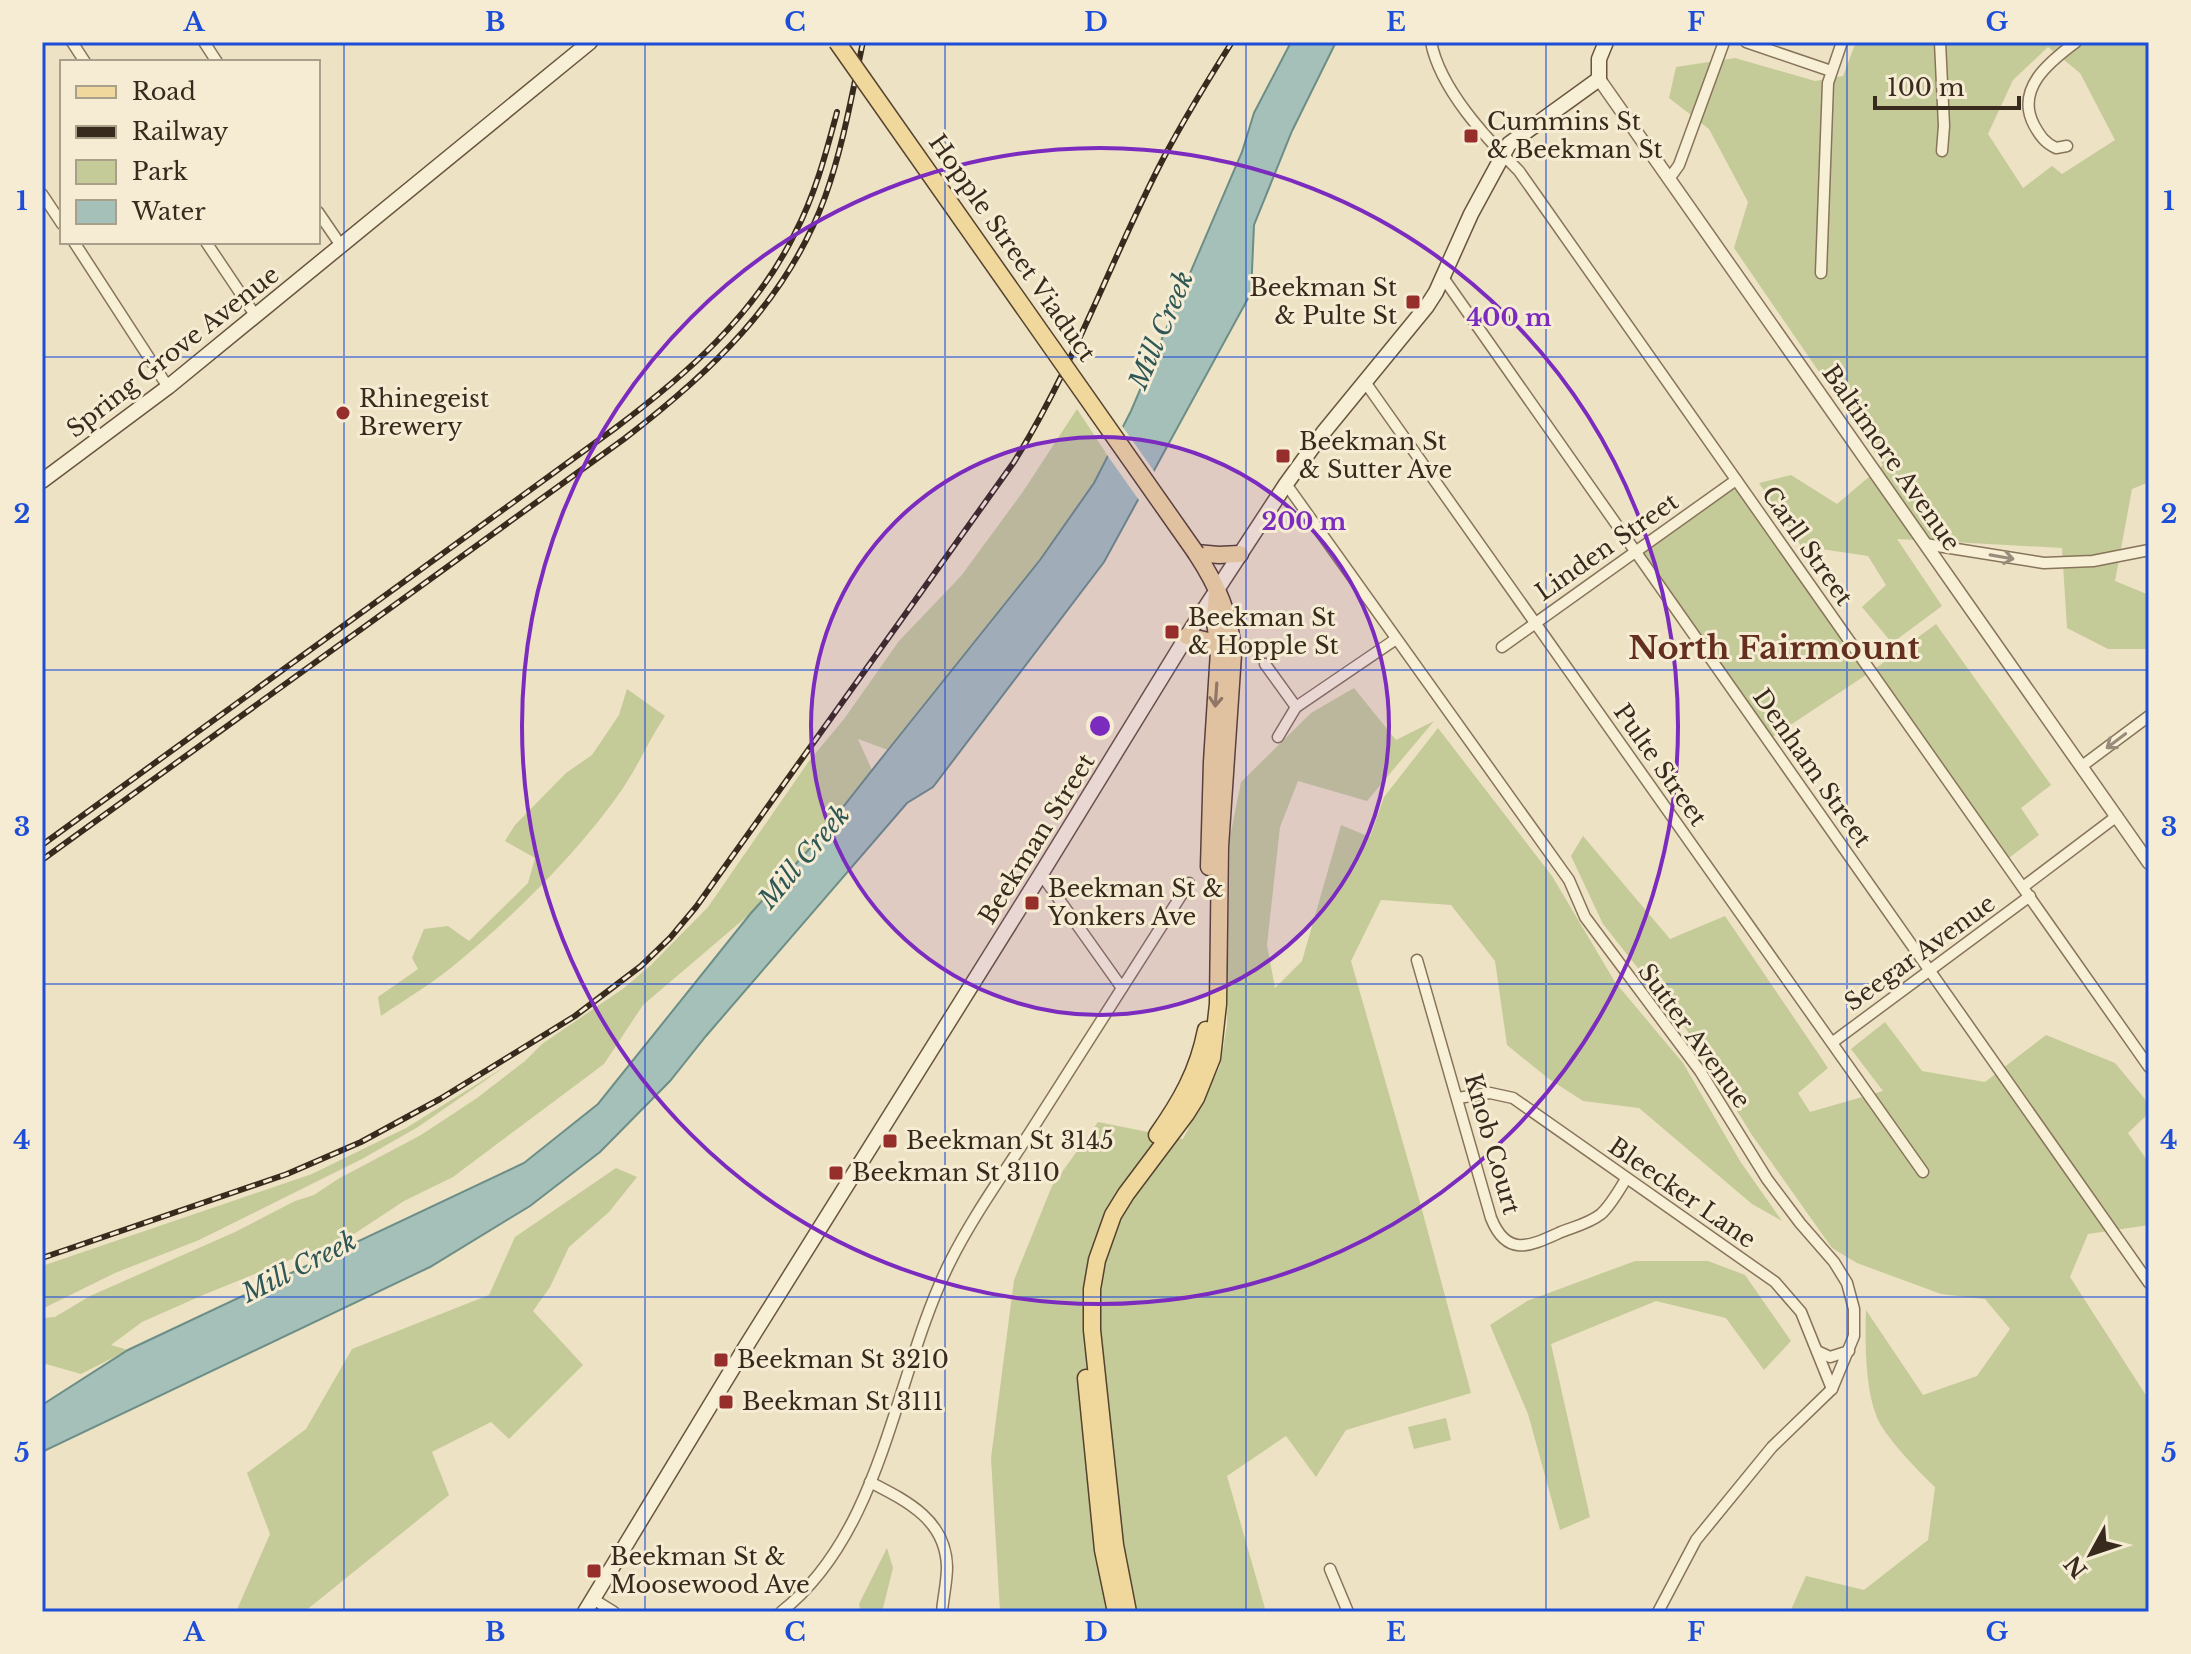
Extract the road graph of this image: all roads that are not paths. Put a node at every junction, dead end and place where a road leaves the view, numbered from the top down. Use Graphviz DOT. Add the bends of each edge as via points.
graph roads {
  1 [pos="72,42"];
  2 [pos="204,42"];
  3 [pos="590,42"];
  4 [pos="837,42"];
  5 [pos="1606,42"];
  6 [pos="1724,42"];
  7 [pos="1746,42"];
  8 [pos="1842,42"];
  9 [pos="1940,42"];
  10 [pos="2076,42"];
  11 [pos="1432,46"];
  12 [pos="84,60"];
  13 [pos="216,60"];
  14 [pos="1831,71"];
  15 [pos="1599,79"];
  16 [pos="2067,146"];
  17 [pos="1942,151"];
  18 [pos="1501,155"];
  19 [pos="1669,179"];
  20 [pos="42,194"];
  21 [pos="320,215"];
  22 [pos="60,221"];
  23 [pos="75,244"];
  24 [pos="207,244"];
  25 [pos="342,247"];
  26 [pos="1821,273"];
  27 [pos="1442,276"];
  28 [pos="255,315"];
  29 [pos="1365,382"];
  30 [pos="168,387"];
  31 [pos="1736,480"];
  32 [pos="42,481"];
  33 [pos="1286,484"];
  34 [pos="1925,544"];
  35 [pos="2149,550"];
  36 [pos="1636,551"];
  37 [pos="1240,554"];
  38 [pos="1202,556"];
  39 [pos="1217,590"];
  40 [pos="1535,623"];
  41 [pos="1187,636"];
  42 [pos="1396,639"];
  43 [pos="1502,647"];
  44 [pos="1219,651"];
  45 [pos="1265,664"];
  46 [pos="1296,707"];
  47 [pos="2149,716"];
  48 [pos="1278,737"];
  49 [pos="2082,766"];
  50 [pos="2117,816"];
  51 [pos="2149,863"];
  52 [pos="1041,874"];
  53 [pos="1189,883"];
  54 [pos="2026,891"];
  55 [pos="1417,960"];
  56 [pos="1931,969"];
  57 [pos="1122,988"];
  58 [pos="1833,1042"];
  59 [pos="2149,1067"];
  60 [pos="1458,1098"];
  61 [pos="1923,1172"];
  62 [pos="1626,1179"];
  63 [pos="2149,1283"];
  64 [pos="1817,1351"];
  65 [pos="1849,1351"];
  66 [pos="1832,1389"];
  67 [pos="870,1482"];
  68 [pos="1330,1569"];
  69 [pos="589,1606"];
  70 [pos="614,1612"];
  71 [pos="781,1612"];
  72 [pos="942,1612"];
  73 [pos="1116,1612"];
  74 [pos="1128,1612"];
  75 [pos="1348,1612"];
  76 [pos="1658,1612"];
  1 -- 12 [label="street"];
  2 -- 13 [label="street"];
  3 -- 25 [label="main road, Spring Grove Avenue"];
  4 -- 38 [label="main road, Hopple Street Viaduct, bridge"];
  5 -- 15 [label="main road"];
  6 -- 19 [label="street" via="1679,165"];
  7 -- 14 [label="street"];
  8 -- 14 [label="street"];
  9 -- 17 [label="street"];
  10 -- 16 [label="street" via="2036,78 2028,97 2029,116 2041,137 2056,148"];
  11 -- 18 [label="street, Carll Street" via="1447,83"];
  14 -- 26 [label="street"];
  15 -- 18 [label="main road, Beekman Street"];
  15 -- 19 [label="street, Baltimore Avenue"];
  18 -- 27 [label="main road, Beekman Street"];
  18 -- 31 [label="street, Carll Street" via="1519,171"];
  19 -- 34 [label="street, Baltimore Avenue"];
  20 -- 22 [label="street"];
  21 -- 25 [label="street"];
  23 -- 30 [label="street"];
  24 -- 28 [label="street"];
  25 -- 28 [label="main road, Spring Grove Avenue"];
  27 -- 29 [label="main road, Beekman Street" via="1424,311"];
  27 -- 36 [label="street, Denham Street"];
  28 -- 30 [label="main road, Spring Grove Avenue"];
  29 -- 33 [label="main road, Beekman Street"];
  29 -- 40 [label="street, Pulte Street"];
  30 -- 32 [label="main road, Spring Grove Avenue"];
  31 -- 36 [label="street, Linden Street"];
  31 -- 54 [label="street, Carll Street"];
  33 -- 37 [label="main road, Beekman Street"];
  33 -- 42 [label="street, Sutter Avenue"];
  34 -- 35 [label="street, one-way" via="2044,563 2093,561"];
  34 -- 49 [label="street, Baltimore Avenue"];
  36 -- 40 [label="street, Linden Street"];
  36 -- 56 [label="street, Denham Street"];
  37 -- 38 [label="main road"];
  37 -- 39 [label="main road, Beekman Street"];
  38 -- 39 [label="main road, Hopple Street Viaduct"];
  39 -- 41 [label="main road, Beekman Street"];
  39 -- 44 [label="main road"];
  39 -- 74 [label="main road, Hopple Street Viaduct" via="1231,626 1233,683 1212,1058 1191,1106 1113,1215 1092,1289 1115,1545"];
  40 -- 43 [label="street, Linden Street"];
  40 -- 58 [label="street, Pulte Street"];
  41 -- 44 [label="main road" via="1208,641"];
  41 -- 52 [label="main road, Beekman Street"];
  42 -- 46 [label="street"];
  42 -- 65 [label="street, Sutter Avenue" via="1569,880 1585,917 1700,1071 1767,1179 1834,1262 1854,1309"];
  44 -- 73 [label="main road, one-way" via="1203,1048 1187,1091 1096,1229 1082,1291 1103,1550"];
  45 -- 46 [label="street"];
  46 -- 48 [label="street"];
  47 -- 49 [label="street, one-way"];
  49 -- 50 [label="street, Baltimore Avenue"];
  50 -- 51 [label="street, Baltimore Avenue"];
  50 -- 54 [label="street, Seegar Avenue"];
  52 -- 57 [label="street"];
  52 -- 69 [label="main road, Beekman Street"];
  53 -- 57 [label="street"];
  54 -- 56 [label="street, Seegar Avenue"];
  54 -- 59 [label="street, Carll Street"];
  55 -- 60 [label="street, Knob Court"];
  56 -- 58 [label="street, Seegar Avenue"];
  56 -- 63 [label="street, Denham Street"];
  57 -- 67 [label="street" via="950,1262 918,1338"];
  58 -- 61 [label="street, Pulte Street"];
  60 -- 62 [label="street, Bleecker Lane" via="1490,1093 1513,1098"];
  60 -- 62 [label="street, Knob Court" via="1491,1218 1500,1235 1514,1245 1529,1246 1598,1216"];
  62 -- 64 [label="street, Bleecker Lane" via="1775,1282 1801,1312"];
  64 -- 65 [label="street" via="1830,1357"];
  64 -- 66 [label="street, Bleecker Lane"];
  65 -- 66 [label="street, Sutter Avenue"];
  66 -- 76 [label="street, Sutter Avenue" via="1772,1447 1696,1540"];
  67 -- 71 [label="street" via="828,1563"];
  67 -- 72 [label="street" via="912,1504 932,1522 947,1566"];
  68 -- 75 [label="street"];
  69 -- 70 [label="street"];
}
